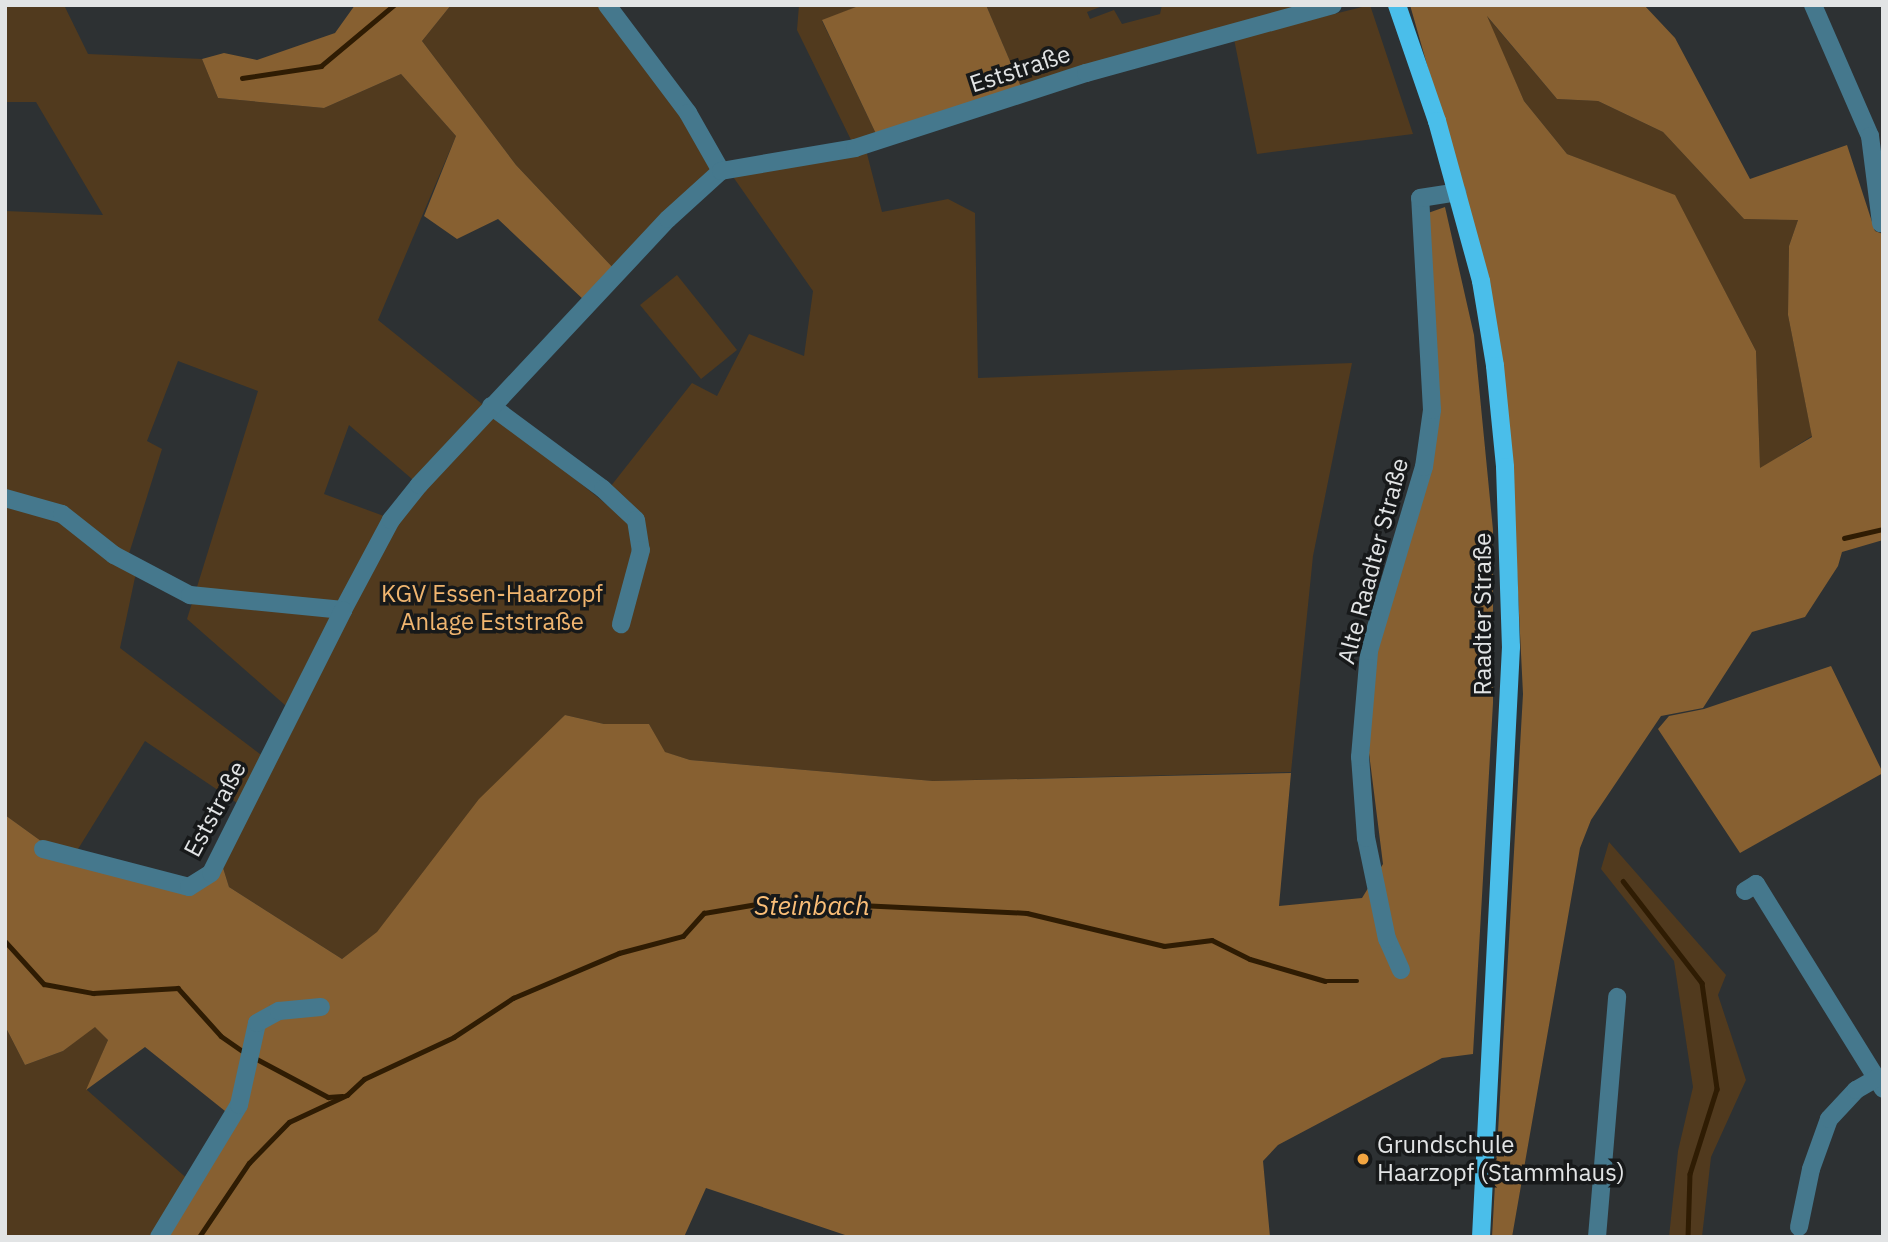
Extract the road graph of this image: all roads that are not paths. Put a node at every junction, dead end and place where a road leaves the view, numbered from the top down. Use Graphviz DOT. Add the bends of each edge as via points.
graph roads {
  1 [pos="607,5"];
  2 [pos="1333,5"];
  3 [pos="1397,5"];
  4 [pos="1813,5"];
  5 [pos="1878,154"];
  6 [pos="722,171"];
  7 [pos="1458,192"];
  8 [pos="1881,223"];
  9 [pos="491,406"];
  10 [pos="5,498"];
  11 [pos="343,610"];
  12 [pos="621,624"];
  13 [pos="43,849"];
  14 [pos="1745,891"];
  15 [pos="1401,970"];
  16 [pos="1617,997"];
  17 [pos="321,1007"];
  18 [pos="1880,1084"];
  19 [pos="1799,1227"];
  20 [pos="159,1237"];
  21 [pos="1481,1237"];
  22 [pos="1597,1237"];
  1 -- 6 [label="street" via="688,113"];
  2 -- 6 [label="street, Eststraße" via="1086,73 855,148"];
  3 -- 7 [label="main road, Raadter Straße"];
  4 -- 5 [label="street"];
  5 -- 8 [label="street"];
  6 -- 9 [label="street, Eststraße" via="677,209"];
  7 -- 15 [label="street, Alte Raadter Straße" via="1420,198 1432,410 1424,467 1369,651 1360,757 1366,838 1387,939"];
  7 -- 21 [label="main road, Raadter Straße" via="1481,281 1495,366 1508,530 1511,646"];
  9 -- 11 [label="street, Eststraße" via="391,520"];
  9 -- 12 [label="street" via="603,489 636,520 642,550"];
  10 -- 11 [label="street" via="62,514 114,555 190,595"];
  11 -- 13 [label="street, Eststraße" via="211,873 189,887"];
  14 -- 18 [label="street" via="1756,884"];
  16 -- 22 [label="street"];
  17 -- 20 [label="street" via="279,1011 257,1023 239,1105"];
  18 -- 19 [label="street" via="1856,1090 1829,1119 1811,1169"];
}
